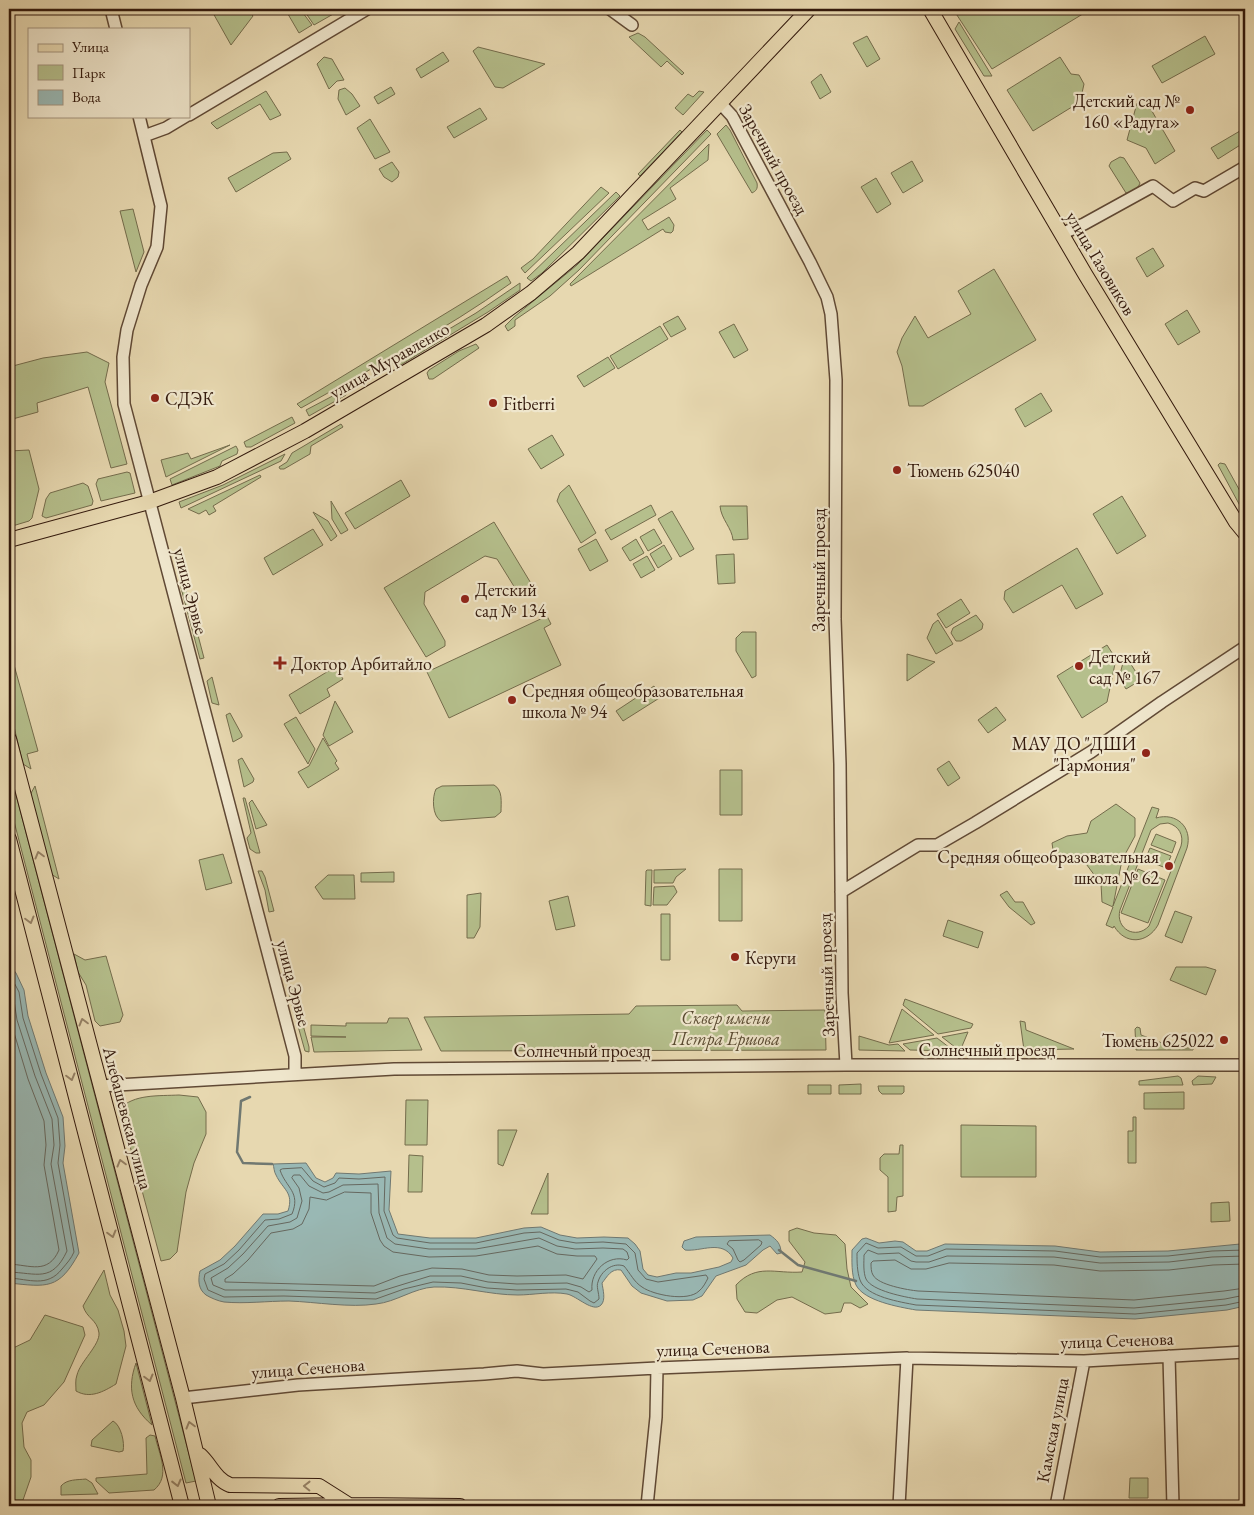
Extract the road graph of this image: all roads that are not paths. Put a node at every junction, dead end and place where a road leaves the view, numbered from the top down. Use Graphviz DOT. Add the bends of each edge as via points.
graph roads {
  1 [pos="111,9"];
  2 [pos="367,9"];
  3 [pos="610,9"];
  4 [pos="809,9"];
  5 [pos="930,9"];
  6 [pos="632,25"];
  7 [pos="116,28"];
  8 [pos="720,103"];
  9 [pos="190,115"];
  10 [pos="140,118"];
  11 [pos="184,118"];
  12 [pos="144,136"];
  13 [pos="1245,168"];
  14 [pos="1061,234"];
  15 [pos="149,502"];
  16 [pos="1245,533"];
  17 [pos="9,540"];
  18 [pos="1245,647"];
  19 [pos="9,739"];
  20 [pos="12,764"];
  21 [pos="9,839"];
  22 [pos="841,892"];
  23 [pos="846,1065"];
  24 [pos="1245,1065"];
  25 [pos="295,1074"];
  26 [pos="100,1086"];
  27 [pos="1245,1352"];
  28 [pos="1169,1356"];
  29 [pos="907,1358"];
  30 [pos="1084,1361"];
  31 [pos="657,1368"];
  32 [pos="183,1398"];
  33 [pos="197,1452"];
  34 [pos="350,1505"];
  35 [pos="182,1506"];
  36 [pos="209,1506"];
  37 [pos="279,1506"];
  38 [pos="300,1506"];
  39 [pos="460,1506"];
  40 [pos="647,1506"];
  41 [pos="899,1506"];
  42 [pos="1056,1506"];
  43 [pos="1173,1506"];
  1 -- 7 [label="street"];
  2 -- 9 [label="street"];
  3 -- 6 [label="street"];
  4 -- 8 [label="main road"];
  5 -- 14 [label="main road, улица Газовиков"];
  8 -- 15 [label="main road, улица Муравленко" via="578,253 493,320 305,431 217,477"];
  8 -- 22 [label="street, Заречный проезд" via="732,116 784,213 827,297 830,314 836,380 835,619"];
  10 -- 12 [label="street, улица Эрвье"];
  11 -- 12 [label="street"];
  12 -- 15 [label="street, улица Эрвье" via="161,206 157,247 127,330 123,379 124,404"];
  13 -- 14 [label="street" via="1204,191 1196,188 1173,201 1153,186"];
  14 -- 16 [label="main road, улица Газовиков" via="1160,400"];
  15 -- 17 [label="main road, улица Муравленко"];
  15 -- 25 [label="street, улица Эрвье" via="294,1056"];
  18 -- 22 [label="street" via="1091,752 936,846 918,845"];
  19 -- 20 [label="main road, Алебашевская улица"];
  26 -- 20 [label="main road, Алебашевская улица, one-way"];
  21 -- 35 [label="main road, one-way"];
  22 -- 23 [label="street, Заречный проезд"];
  23 -- 24 [label="street, Солнечный проезд"];
  23 -- 25 [label="street, Солнечный проезд" via="414,1069"];
  25 -- 26 [label="street, Солнечный проезд"];
  32 -- 26 [label="main road, Алебашевская улица, one-way"];
  27 -- 28 [label="street, улица Сеченова"];
  28 -- 30 [label="street, улица Сеченова"];
  28 -- 43 [label="street"];
  29 -- 30 [label="street, улица Сеченова"];
  29 -- 31 [label="street, улица Сеченова"];
  29 -- 41 [label="street"];
  30 -- 42 [label="street, Камская улица"];
  31 -- 32 [label="street, улица Сеченова" via="543,1374 517,1371 298,1385"];
  31 -- 40 [label="street" via="656,1418"];
  33 -- 32 [label="main road, Алебашевская улица, one-way"];
  34 -- 33 [label="main road, one-way" via="319,1486 230,1485 222,1482"];
  33 -- 36 [label="main road, Алебашевская улица"];
  34 -- 38 [label="main road"];
  34 -- 39 [label="main road"];
  37 -- 38 [label="main road"];
}
